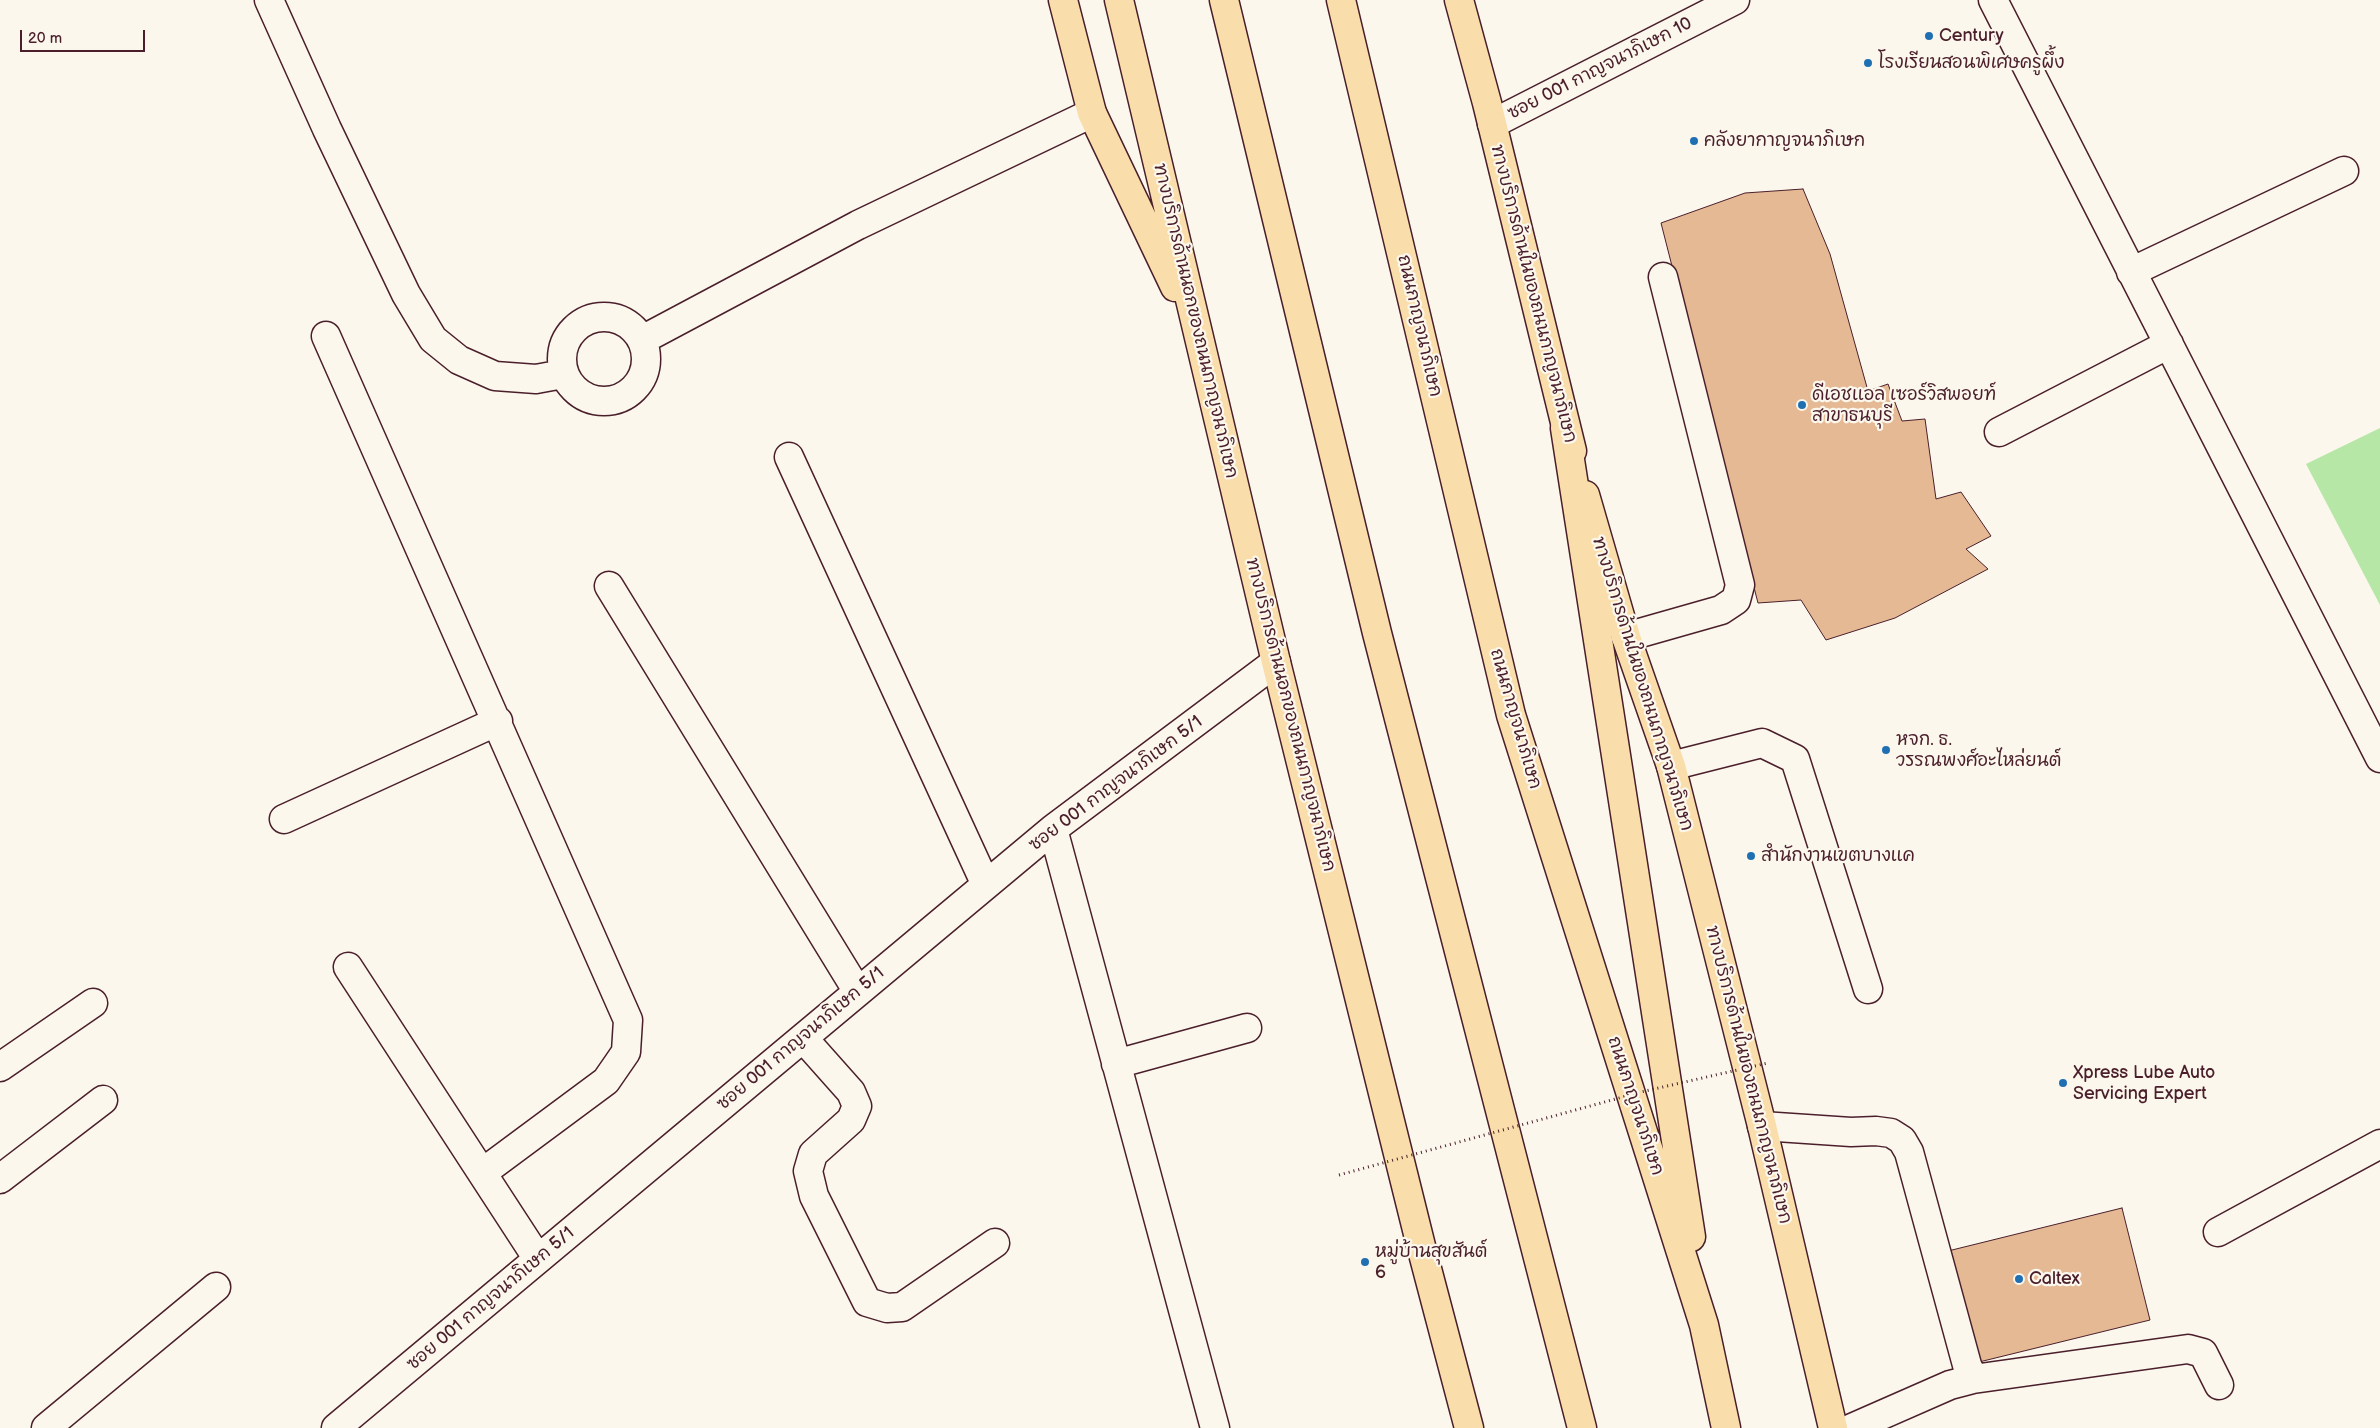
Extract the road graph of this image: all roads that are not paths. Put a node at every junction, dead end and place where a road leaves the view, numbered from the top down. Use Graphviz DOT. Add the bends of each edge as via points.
graph roads {
  1 [pos="269,0"];
  2 [pos="1063,0"];
  3 [pos="1119,0"];
  4 [pos="1224,0"];
  5 [pos="1341,0"];
  6 [pos="1459,0"];
  7 [pos="1473,0"];
  8 [pos="1735,0"];
  9 [pos="1993,0"];
  10 [pos="1092,114"];
  11 [pos="1489,114"];
  12 [pos="2344,171"];
  13 [pos="2131,272"];
  14 [pos="1663,277"];
  15 [pos="326,336"];
  16 [pos="1198,336"];
  17 [pos="642,340"];
  18 [pos="2169,344"];
  19 [pos="563,374"];
  20 [pos="1565,428"];
  21 [pos="1999,432"];
  22 [pos="789,457"];
  23 [pos="609,586"];
  24 [pos="1626,637"];
  25 [pos="1276,662"];
  26 [pos="498,721"];
  27 [pos="2380,758"];
  28 [pos="1671,766"];
  29 [pos="284,819"];
  30 [pos="1053,829"];
  31 [pos="986,885"];
  32 [pos="348,967"];
  33 [pos="1868,989"];
  34 [pos="858,992"];
  35 [pos="93,1003"];
  36 [pos="1246,1028"];
  37 [pos="803,1038"];
  38 [pos="1116,1064"];
  39 [pos="0,1067"];
  40 [pos="103,1100"];
  41 [pos="1762,1126"];
  42 [pos="2380,1144"];
  43 [pos="482,1173"];
  44 [pos="0,1178"];
  45 [pos="2218,1232"];
  46 [pos="995,1243"];
  47 [pos="538,1259"];
  48 [pos="216,1287"];
  49 [pos="1704,1325"];
  50 [pos="1973,1379"];
  51 [pos="2219,1385"];
  52 [pos="46,1428"];
  53 [pos="336,1428"];
  54 [pos="1215,1428"];
  55 [pos="1469,1428"];
  56 [pos="1582,1428"];
  57 [pos="1726,1428"];
  58 [pos="1833,1428"];
  59 [pos="1852,1428"];
  1 -- 19 [label="street" via="406,294 433,339 459,360 495,376 536,379"];
  2 -- 10 [label="main road"];
  3 -- 16 [label="main road, ทางบริการด้านนอกของถนนกาญจนาภิเษก"];
  4 -- 56 [label="main road" via="1377,633"];
  5 -- 49 [label="main road, ถนนกาญจนาภิเษก" via="1511,715"];
  6 -- 11 [label="main road, ทางบริการด้านในของถนนกาญจนาภิเษก"];
  7 -- 11 [label="main road"];
  8 -- 11 [label="street, ซอย 001 กาญจนาภิเษก 10"];
  9 -- 13 [label="street"];
  10 -- 16 [label="main road"];
  10 -- 17 [label="street" via="858,225"];
  11 -- 20 [label="main road, ทางบริการด้านในของถนนกาญจนาภิเษก"];
  12 -- 13 [label="street"];
  13 -- 18 [label="street"];
  14 -- 24 [label="street" via="1740,585 1736,600 1721,610"];
  15 -- 26 [label="street"];
  16 -- 25 [label="main road, ทางบริการด้านนอกของถนนกาญจนาภิเษก"];
  17 -- 19 [label="street" via="621,320 594,318 569,334 562,348"];
  17 -- 19 [label="street" via="646,352 643,377 634,390 616,400 601,402 583,397"];
  18 -- 21 [label="street"];
  18 -- 27 [label="street"];
  20 -- 24 [label="main road, ทางบริการด้านในของถนนกาญจนาภิเษก"];
  20 -- 49 [label="main road"];
  22 -- 31 [label="street"];
  23 -- 34 [label="street"];
  24 -- 28 [label="main road, ทางบริการด้านในของถนนกาญจนาภิเษก"];
  25 -- 30 [label="street, ซอย 001 กาญจนาภิเษก 5/1"];
  25 -- 55 [label="main road, ทางบริการด้านนอกของถนนกาญจนาภิเษก"];
  26 -- 29 [label="street"];
  26 -- 43 [label="street" via="628,1020 626,1052 606,1082"];
  28 -- 33 [label="street" via="1762,743 1795,759"];
  28 -- 41 [label="main road, ทางบริการด้านในของถนนกาญจนาภิเษก"];
  30 -- 31 [label="street, ซอย 001 กาญจนาภิเษก 5/1"];
  30 -- 38 [label="street"];
  31 -- 34 [label="street, ซอย 001 กาญจนาภิเษก 5/1"];
  32 -- 43 [label="street"];
  34 -- 37 [label="street, ซอย 001 กาญจนาภิเษก 5/1"];
  35 -- 39 [label="street"];
  36 -- 38 [label="street"];
  37 -- 46 [label="street" via="851,1092 857,1106 851,1120 813,1154 808,1171 814,1196 867,1302 887,1308 902,1307"];
  37 -- 47 [label="street, ซอย 001 กาญจนาภิเษก 5/1"];
  38 -- 54 [label="street"];
  40 -- 44 [label="street"];
  41 -- 50 [label="street" via="1876,1131 1902,1140 1909,1152"];
  41 -- 58 [label="main road, ทางบริการด้านในของถนนกาญจนาภิเษก"];
  42 -- 45 [label="street"];
  43 -- 47 [label="street"];
  47 -- 53 [label="street, ซอย 001 กาญจนาภิเษก 5/1"];
  48 -- 52 [label="street"];
  49 -- 57 [label="main road, ถนนกาญจนาภิเษก"];
  50 -- 51 [label="street" via="2188,1349 2203,1353"];
  50 -- 59 [label="street" via="1950,1385"];
}
